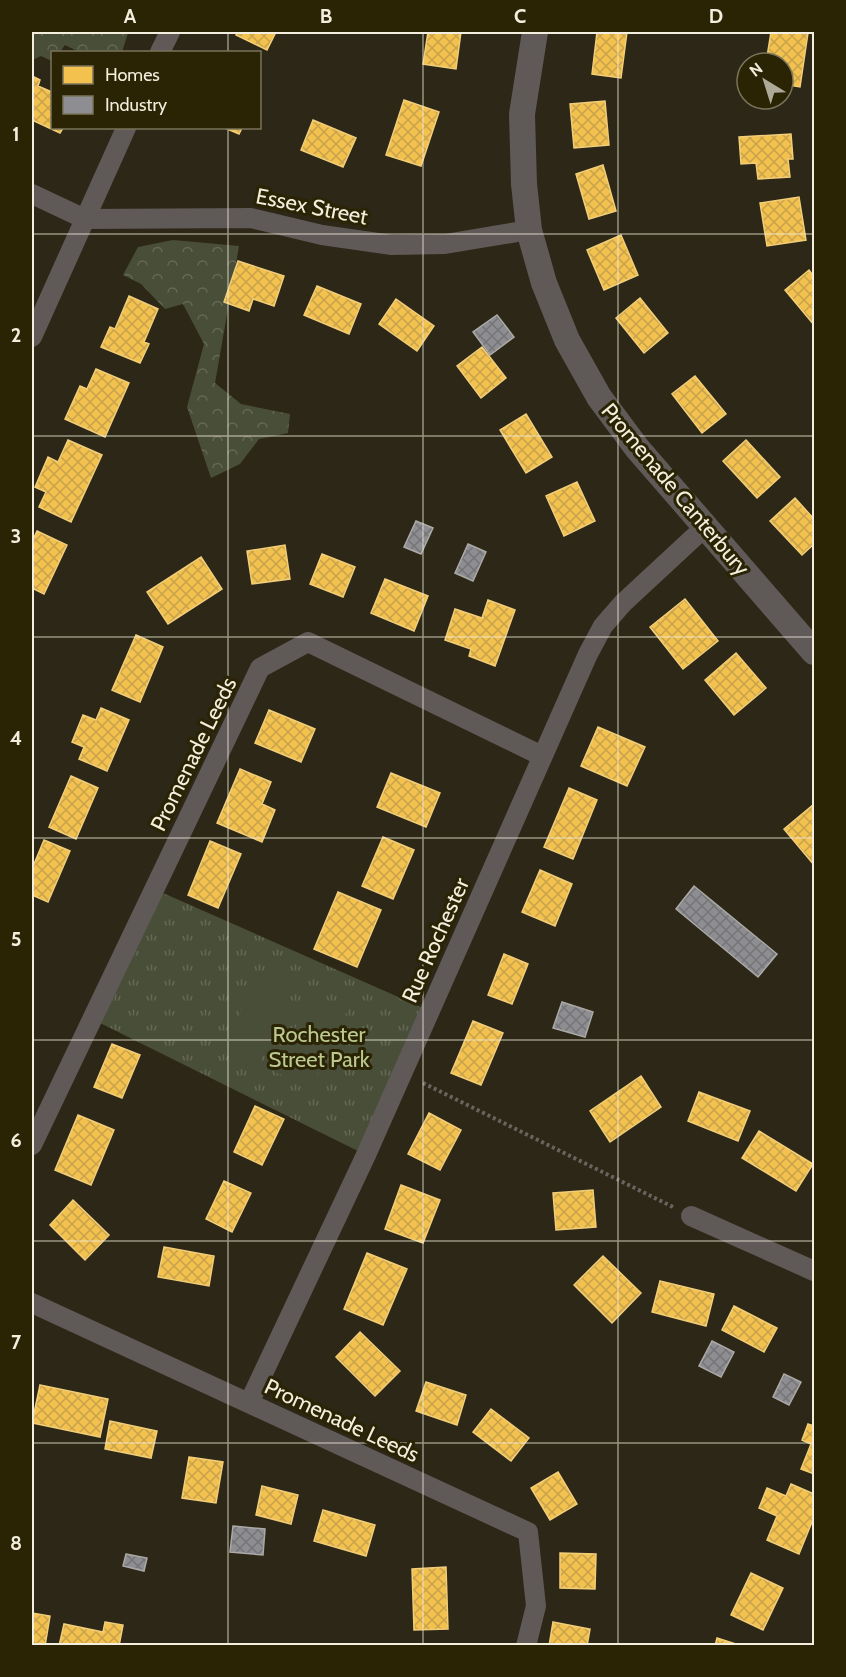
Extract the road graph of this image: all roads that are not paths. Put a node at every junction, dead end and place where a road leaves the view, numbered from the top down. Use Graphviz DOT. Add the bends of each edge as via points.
graph roads {
  1 [pos="170,32"];
  2 [pos="535,32"];
  3 [pos="160,51"];
  4 [pos="126,129"];
  5 [pos="32,194"];
  6 [pos="85,219"];
  7 [pos="529,230"];
  8 [pos="32,338"];
  9 [pos="705,527"];
  10 [pos="814,652"];
  11 [pos="542,756"];
  12 [pos="32,1145"];
  13 [pos="692,1216"];
  14 [pos="814,1271"];
  15 [pos="32,1303"];
  16 [pos="249,1403"];
  17 [pos="526,1646"];
  1 -- 3 [label="street"];
  2 -- 7 [label="street, Promenade Canterbury" via="522,114"];
  4 -- 6 [label="street"];
  5 -- 6 [label="street"];
  6 -- 7 [label="street, Essex Street" via="251,218 322,235 392,245 445,244"];
  6 -- 8 [label="street"];
  7 -- 9 [label="street, Promenade Canterbury" via="544,283 567,340 599,398"];
  9 -- 10 [label="street, Promenade Canterbury"];
  9 -- 11 [label="street, Rue Rochester" via="603,626"];
  11 -- 12 [label="street, Promenade Leeds" via="308,642 261,668"];
  11 -- 16 [label="street, Rue Rochester" via="366,1155"];
  13 -- 14 [label="street"];
  15 -- 16 [label="street, Promenade Leeds"];
  16 -- 17 [label="street, Promenade Leeds" via="528,1532 536,1606"];
}
